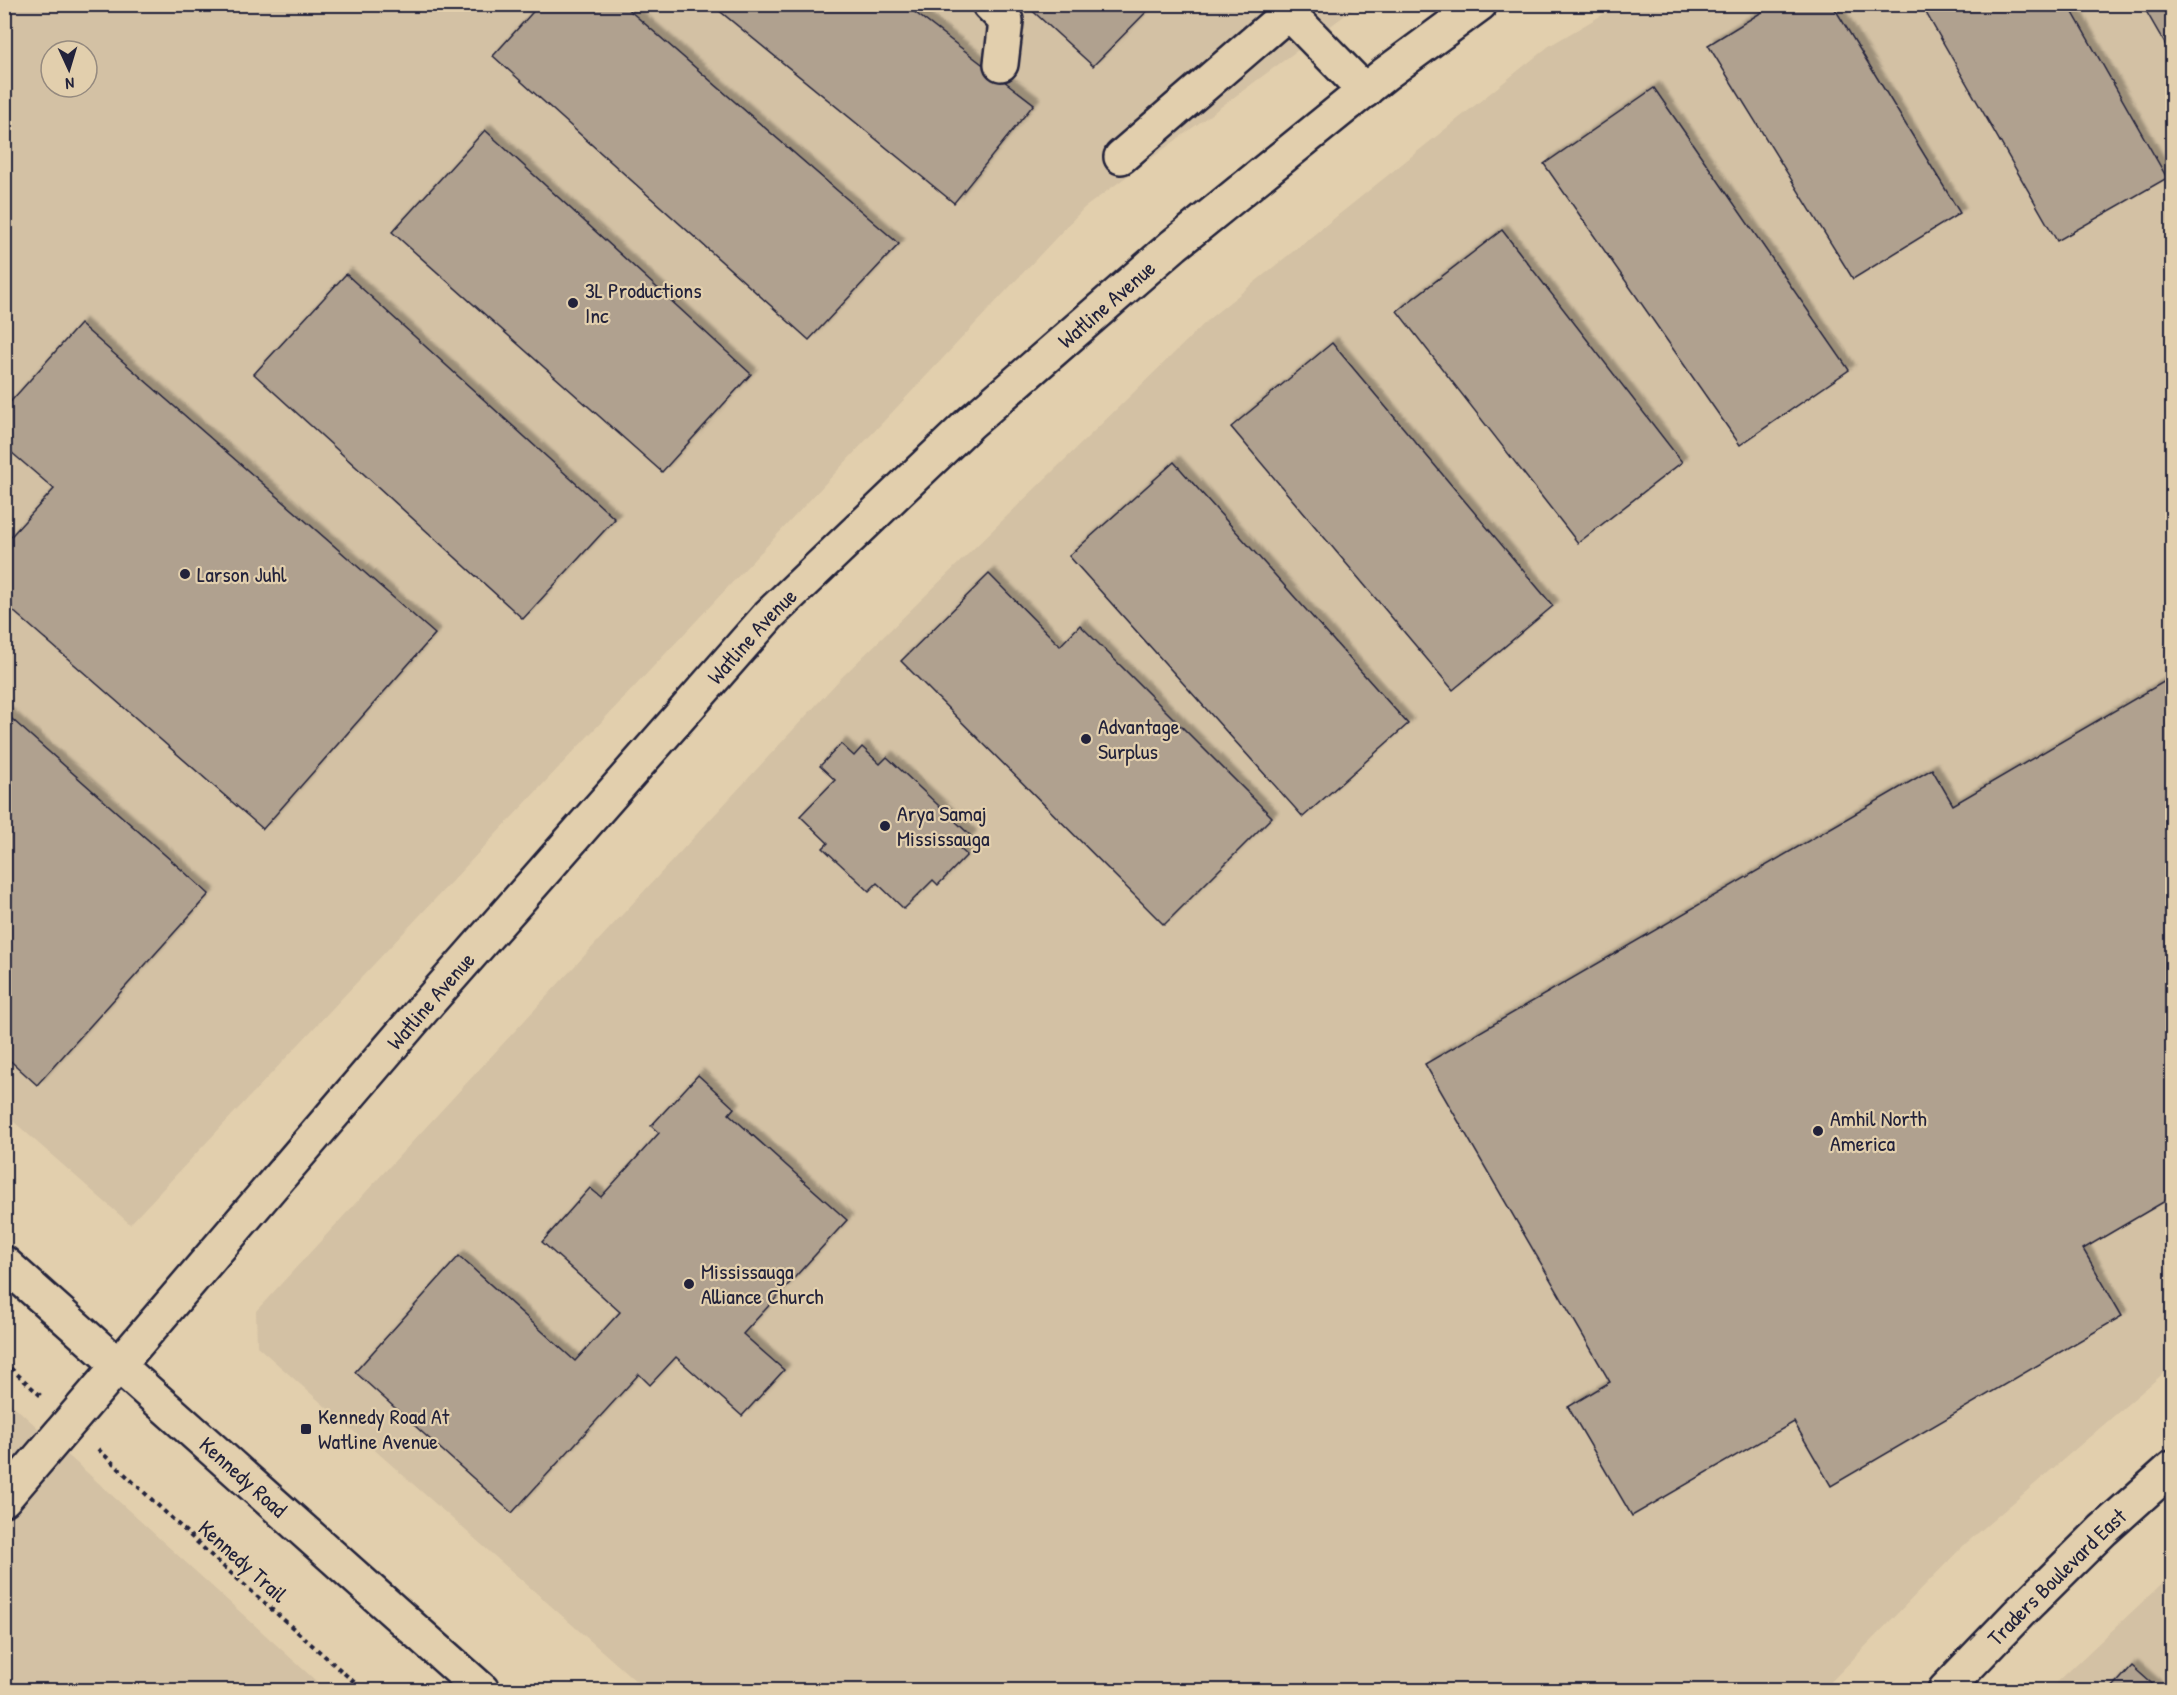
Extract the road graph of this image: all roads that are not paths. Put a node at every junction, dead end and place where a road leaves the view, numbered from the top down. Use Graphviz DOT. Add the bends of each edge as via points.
graph roads {
  1 [pos="989,4"];
  2 [pos="1480,4"];
  3 [pos="1284,9"];
  4 [pos="1001,64"];
  5 [pos="1365,90"];
  6 [pos="1121,157"];
  7 [pos="4,1263"];
  8 [pos="119,1365"];
  9 [pos="2172,1468"];
  10 [pos="4,1499"];
  11 [pos="482,1690"];
  12 [pos="1945,1690"];
  1 -- 4 [label="street" via="1006,21"];
  2 -- 5 [label="street, Watline Avenue"];
  3 -- 5 [label="street"];
  3 -- 6 [label="street"];
  5 -- 8 [label="street, Watline Avenue" via="1174,245 979,415 769,615 429,1002"];
  7 -- 8 [label="street, Kennedy Road"];
  8 -- 10 [label="street, Watline Avenue"];
  8 -- 11 [label="street, Kennedy Road"];
  9 -- 12 [label="street, Traders Boulevard East" via="2103,1530"];
}
